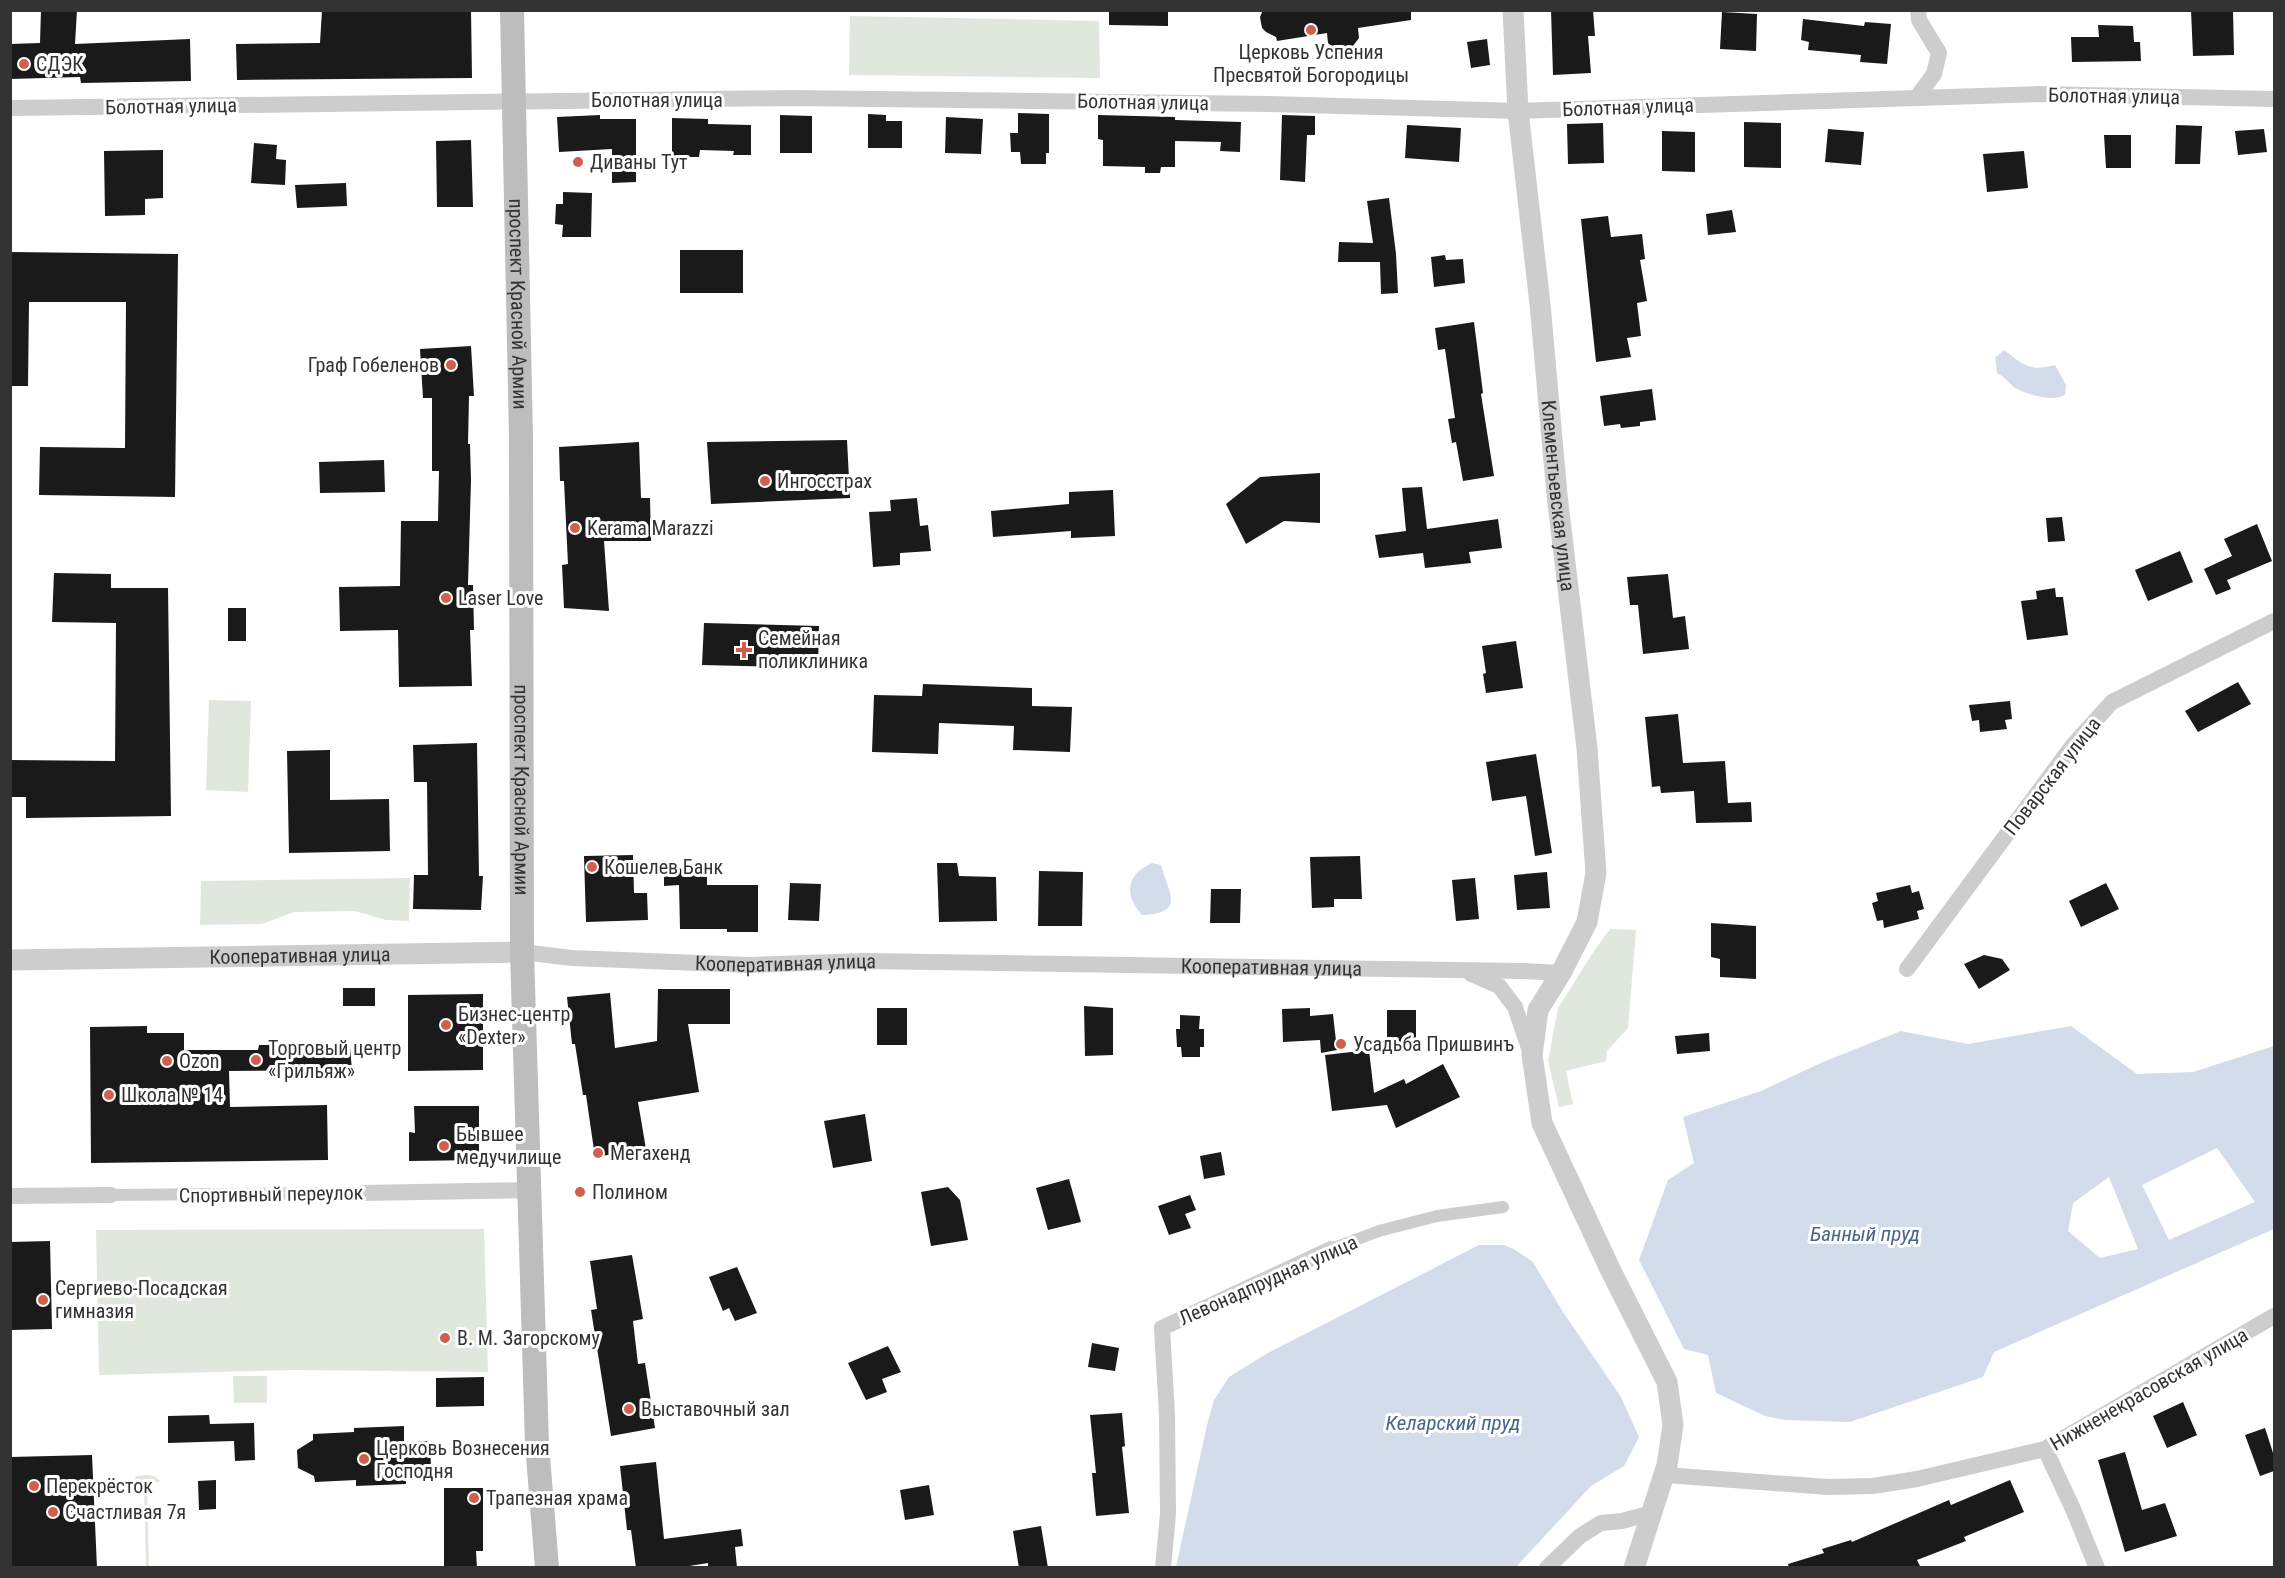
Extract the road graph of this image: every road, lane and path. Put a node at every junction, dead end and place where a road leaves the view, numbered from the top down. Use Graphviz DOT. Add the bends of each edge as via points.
graph roads {
  1 [pos="512,10"];
  2 [pos="1513,10"];
  3 [pos="1918,10"];
  4 [pos="1917,97"];
  5 [pos="2274,99"];
  6 [pos="513,102"];
  7 [pos="10,108"];
  8 [pos="1518,111"];
  9 [pos="2274,621"];
  10 [pos="522,952"];
  11 [pos="10,960"];
  12 [pos="1907,969"];
  13 [pos="1461,970"];
  14 [pos="1561,973"];
  15 [pos="1532,1055"];
  16 [pos="531,1190"];
  17 [pos="363,1193"];
  18 [pos="111,1195"];
  19 [pos="10,1196"];
  20 [pos="1503,1207"];
  21 [pos="1331,1249"];
  22 [pos="2274,1316"];
  23 [pos="2045,1449"];
  24 [pos="1665,1475"];
  25 [pos="1652,1513"];
  26 [pos="547,1568"];
  27 [pos="1163,1568"];
  28 [pos="1547,1568"];
  29 [pos="1634,1568"];
  30 [pos="2097,1568"];
  1 -- 6 [label="main road, проспект Красной Армии"];
  2 -- 8 [label="street, Клементьевская улица"];
  3 -- 4 [label="street" via="1919,21 1939,53 1934,74"];
  4 -- 5 [label="street, Болотная улица" via="2040,94"];
  4 -- 8 [label="street, Болотная улица"];
  6 -- 7 [label="street, Болотная улица"];
  6 -- 8 [label="street, Болотная улица" via="792,98"];
  6 -- 10 [label="main road, проспект Красной Армии" via="521,438"];
  8 -- 14 [label="street, Клементьевская улица" via="1587,748 1596,873 1587,922"];
  9 -- 12 [label="street, Поварская улица" via="2112,702 2073,745"];
  10 -- 11 [label="street, Кооперативная улица"];
  10 -- 13 [label="street, Кооперативная улица" via="573,958 750,965 863,961"];
  10 -- 16 [label="main road, проспект Красной Армии"];
  13 -- 14 [label="street, Кооперативная улица"];
  13 -- 15 [label="street" via="1499,986 1515,1007"];
  14 -- 15 [label="street, Клементьевская улица" via="1538,1010"];
  15 -- 24 [label="street, Клементьевская улица" via="1542,1123 1667,1382 1673,1425"];
  16 -- 17 [label="street, Спортивный переулок"];
  16 -- 26 [label="main road, проспект Красной Армии" via="537,1444"];
  17 -- 18 [label="street, Спортивный переулок"];
  18 -- 19 [label="street, Спортивный переулок"];
  20 -- 21 [label="street, Левонадпрудная улица" via="1437,1216"];
  21 -- 27 [label="street, Левонадпрудная улица" via="1162,1328 1168,1514"];
  22 -- 23 [label="street, Нижненекрасовская улица"];
  23 -- 24 [label="street, Нижненекрасовская улица" via="1873,1486 1828,1487"];
  23 -- 30 [label="street"];
  24 -- 25 [label="street, Клементьевская улица"];
  25 -- 28 [label="street" via="1601,1523 1580,1536"];
  25 -- 29 [label="street, Клементьевская улица"];
}
